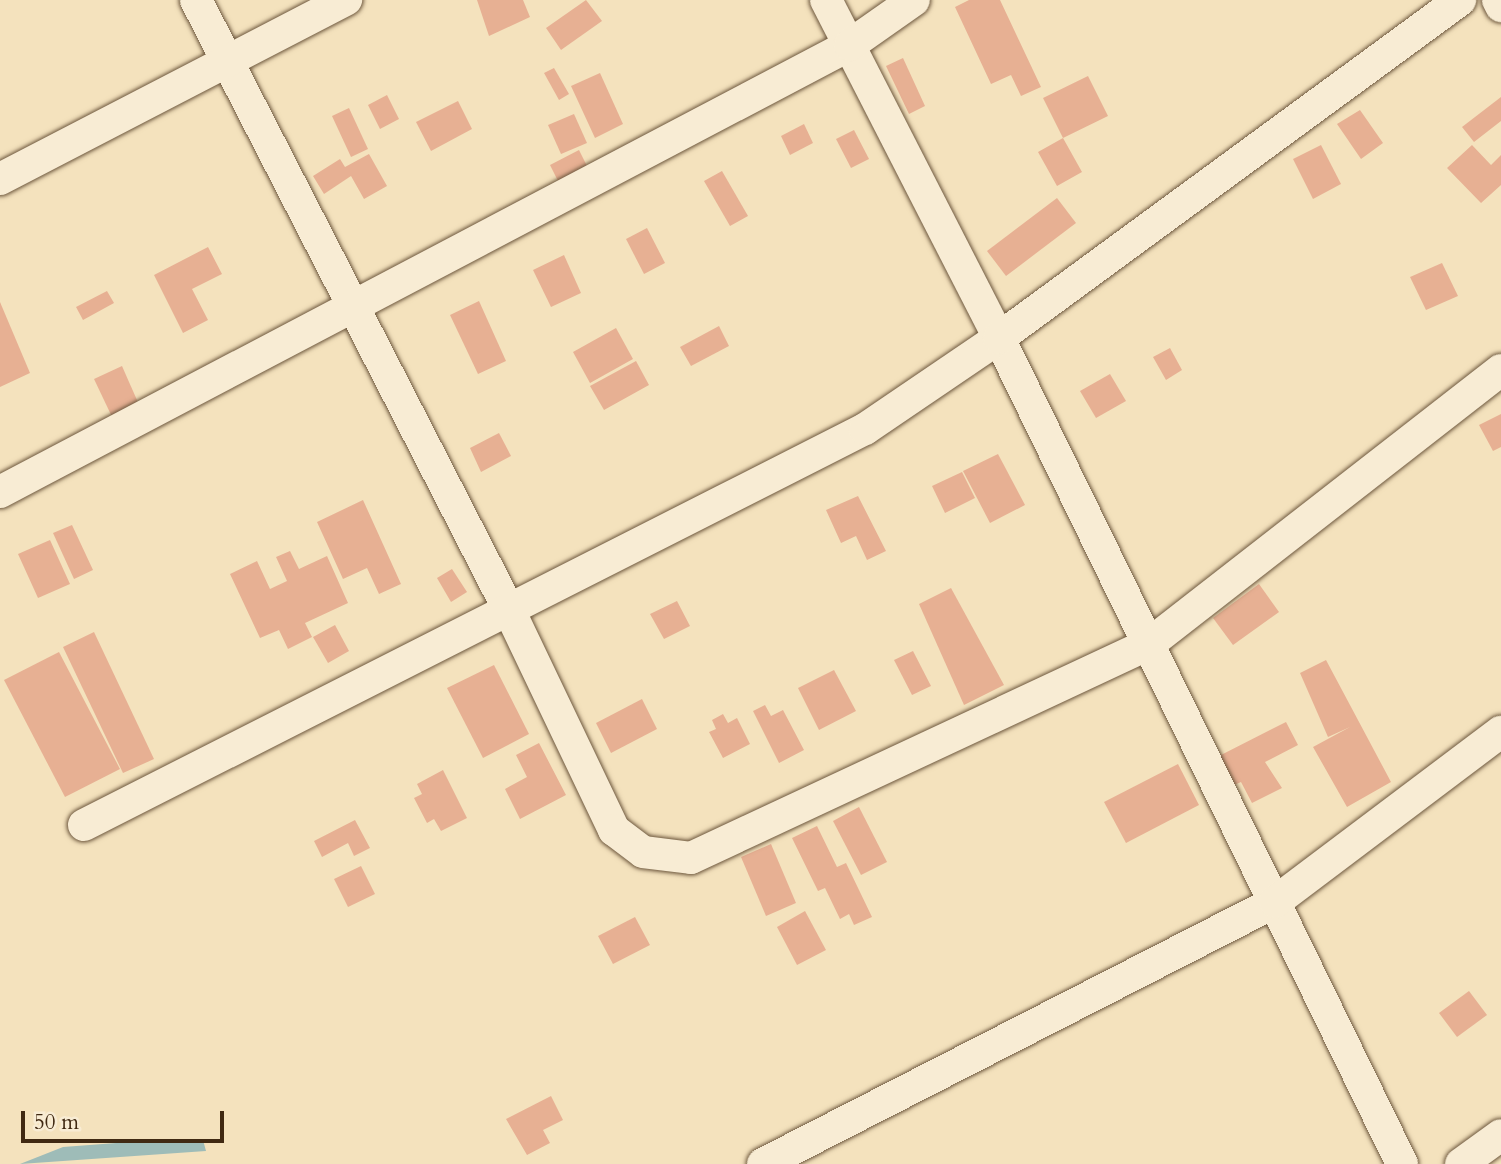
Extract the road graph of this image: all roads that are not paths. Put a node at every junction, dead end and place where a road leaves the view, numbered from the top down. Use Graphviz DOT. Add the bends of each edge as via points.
graph roads {
  1 [pos="196,0"];
  2 [pos="345,0"];
  3 [pos="826,0"];
  4 [pos="914,0"];
  5 [pos="1460,0"];
  6 [pos="1498,0"];
  7 [pos="1501,6"];
  8 [pos="850,46"];
  9 [pos="226,64"];
  10 [pos="0,179"];
  11 [pos="352,310"];
  12 [pos="999,338"];
  13 [pos="1501,370"];
  14 [pos="0,492"];
  15 [pos="510,611"];
  16 [pos="1149,645"];
  17 [pos="1501,732"];
  18 [pos="84,825"];
  19 [pos="1275,902"];
  20 [pos="1501,1135"];
  21 [pos="765,1164"];
  22 [pos="1402,1164"];
  23 [pos="1461,1164"];
  1 -- 9 [label="street"];
  2 -- 9 [label="street"];
  3 -- 8 [label="street"];
  4 -- 8 [label="street"];
  5 -- 12 [label="street"];
  6 -- 7 [label="street"];
  8 -- 11 [label="street"];
  8 -- 12 [label="street"];
  9 -- 10 [label="street"];
  9 -- 11 [label="street"];
  11 -- 14 [label="street"];
  11 -- 15 [label="street"];
  12 -- 15 [label="street" via="864,429"];
  12 -- 16 [label="street"];
  13 -- 16 [label="street"];
  15 -- 16 [label="street" via="614,830 643,852 691,858"];
  15 -- 18 [label="street"];
  16 -- 19 [label="street"];
  17 -- 19 [label="street"];
  19 -- 21 [label="street"];
  19 -- 22 [label="street"];
  20 -- 23 [label="street"];
}
